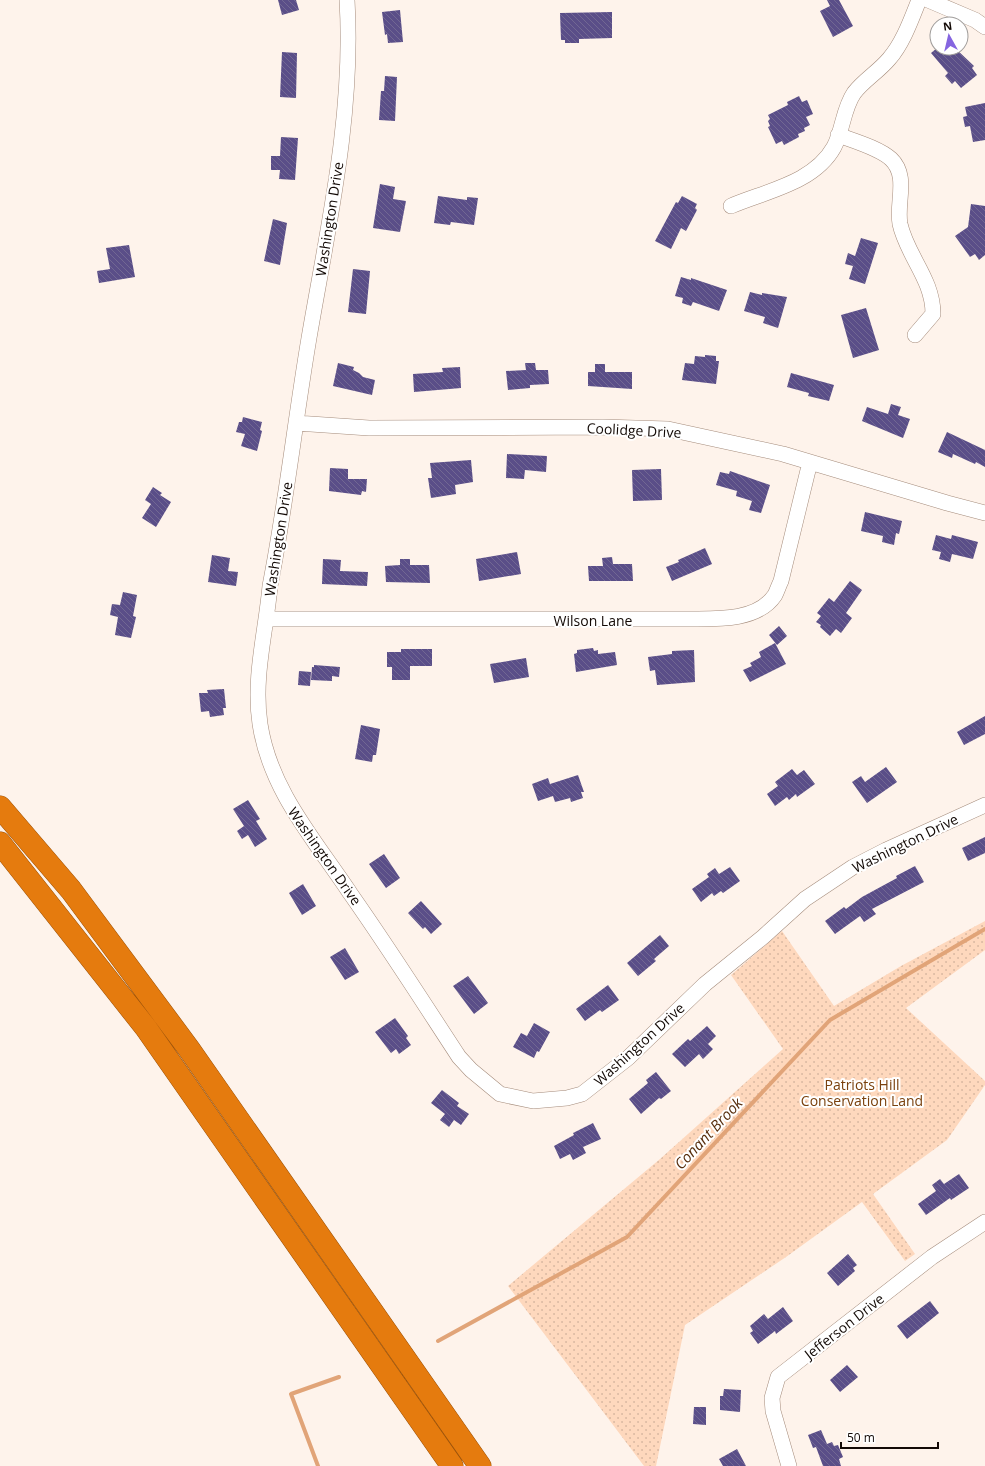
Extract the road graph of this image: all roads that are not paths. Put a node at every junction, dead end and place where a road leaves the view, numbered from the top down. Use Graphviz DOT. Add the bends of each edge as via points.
graph roads {
  1 [pos="347,0"];
  2 [pos="919,0"];
  3 [pos="928,0"];
  4 [pos="985,27"];
  5 [pos="838,135"];
  6 [pos="731,206"];
  7 [pos="915,335"];
  8 [pos="296,423"];
  9 [pos="810,462"];
  10 [pos="985,512"];
  11 [pos="267,619"];
  12 [pos="985,805"];
  13 [pos="0,807"];
  14 [pos="0,843"];
  15 [pos="985,1222"];
  16 [pos="452,1466"];
  17 [pos="480,1466"];
  18 [pos="789,1466"];
  1 -- 8 [label="street, Washington Drive" via="349,65 342,128"];
  2 -- 5 [label="street" via="895,51 858,88 851,99"];
  3 -- 4 [label="street" via="975,20"];
  5 -- 6 [label="street" via="835,146 827,158 812,173"];
  5 -- 7 [label="street" via="872,148 891,159 900,174 900,222 905,241 928,283 933,300 933,314"];
  8 -- 9 [label="street, Coolidge Drive" via="369,428 603,426 668,429"];
  8 -- 11 [label="street, Washington Drive"];
  9 -- 10 [label="street, Coolidge Drive"];
  9 -- 11 [label="street, Wilson Lane" via="781,581 774,596 751,613 728,617 666,619"];
  11 -- 12 [label="street, Washington Drive" via="260,651 258,704 264,746 273,774 292,809 459,1057 500,1094 515,1098 533,1101 582,1094 628,1058 706,984 805,899 853,867"];
  13 -- 17 [label="highway" via="71,890 189,1049"];
  14 -- 16 [label="highway" via="146,1028"];
  15 -- 18 [label="street, Jefferson Drive" via="932,1257 778,1377 772,1398 773,1411"];
}
